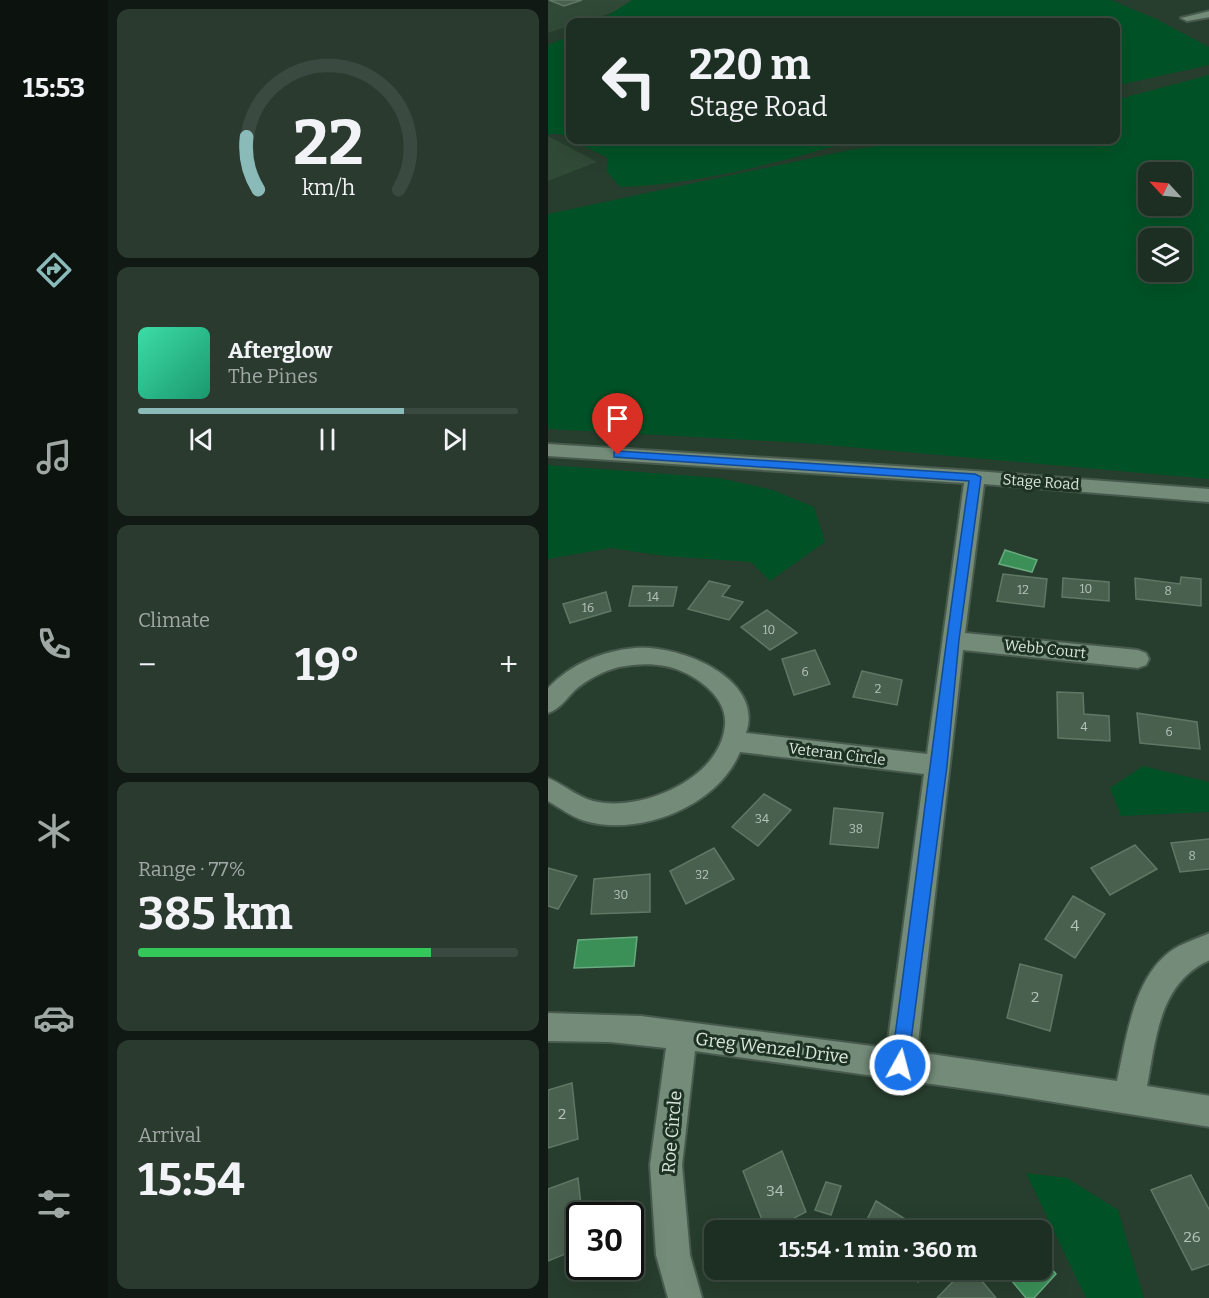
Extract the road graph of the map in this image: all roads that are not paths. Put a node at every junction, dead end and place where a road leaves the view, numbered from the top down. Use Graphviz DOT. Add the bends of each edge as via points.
graph roads {
  1 [pos="1210,14"];
  2 [pos="1187,18"];
  3 [pos="548,450"];
  4 [pos="975,477"];
  5 [pos="1210,496"];
  6 [pos="952,640"];
  7 [pos="1138,659"];
  8 [pos="548,704"];
  9 [pos="736,742"];
  10 [pos="939,766"];
  11 [pos="548,789"];
  12 [pos="1210,946"];
  13 [pos="548,1027"];
  14 [pos="682,1036"];
  15 [pos="900,1065"];
  16 [pos="1129,1098"];
  17 [pos="1210,1112"];
  18 [pos="685,1298"];
  1 -- 2 [label="street"];
  3 -- 4 [label="street, Stage Road"];
  4 -- 5 [label="street, Stage Road"];
  4 -- 6 [label="street"];
  6 -- 7 [label="street, Webb Court"];
  6 -- 10 [label="street"];
  8 -- 9 [label="street" via="560,688 581,672 612,659 658,656 678,660 714,677 728,692 735,706"];
  9 -- 10 [label="street, Veteran Circle"];
  9 -- 11 [label="street" via="695,790 676,802 633,816 582,810"];
  10 -- 15 [label="street"];
  12 -- 16 [label="street" via="1180,961 1166,974 1152,997"];
  13 -- 14 [label="street, Greg Wenzel Drive" via="578,1026"];
  14 -- 15 [label="street, Greg Wenzel Drive"];
  14 -- 18 [label="street, Roe Circle" via="666,1165 672,1255"];
  15 -- 16 [label="street, Greg Wenzel Drive"];
  16 -- 17 [label="street, Greg Wenzel Drive"];
}
